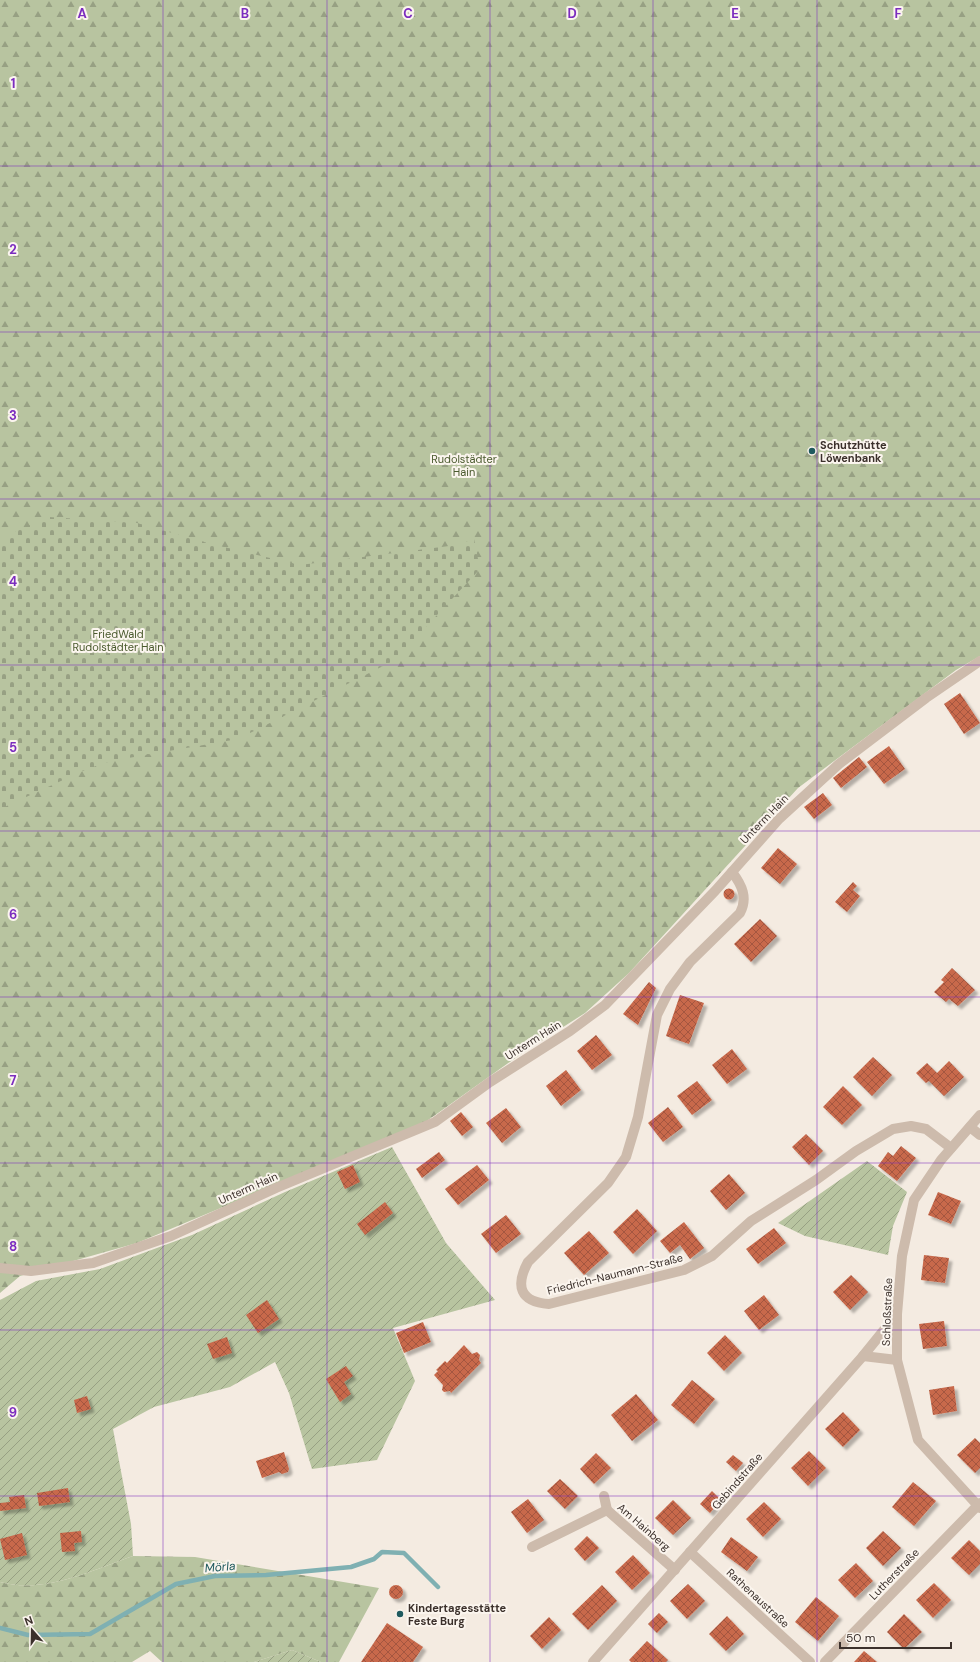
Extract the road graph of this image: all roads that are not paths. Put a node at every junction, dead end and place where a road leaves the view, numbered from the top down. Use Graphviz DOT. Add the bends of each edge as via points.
graph roads {
  1 [pos="980,661"];
  2 [pos="732,872"];
  3 [pos="980,1115"];
  4 [pos="970,1127"];
  5 [pos="980,1135"];
  6 [pos="951,1148"];
  7 [pos="0,1268"];
  8 [pos="897,1314"];
  9 [pos="863,1356"];
  10 [pos="897,1360"];
  11 [pos="604,1496"];
  12 [pos="979,1506"];
  13 [pos="607,1510"];
  14 [pos="532,1547"];
  15 [pos="690,1552"];
  16 [pos="674,1570"];
  17 [pos="593,1662"];
  18 [pos="810,1662"];
  19 [pos="825,1662"];
  1 -- 2 [label="street, Unterm Hain" via="839,764 779,819"];
  2 -- 6 [label="street, Friedrich-Naumann-Straße" via="742,885 745,899 743,907 740,914 690,962 670,989 657,1015 638,1117 626,1157 608,1183 528,1262 522,1272 521,1287 525,1294 536,1303 549,1304 690,1267 712,1256 751,1221 893,1129 911,1126 926,1129"];
  2 -- 7 [label="street, Unterm Hain" via="605,1005 435,1122 276,1188 171,1236 93,1263 31,1271"];
  3 -- 4 [label="street, Schloßstraße"];
  4 -- 5 [label="street"];
  4 -- 6 [label="street, Schloßstraße"];
  6 -- 8 [label="street, Schloßstraße" via="914,1200 902,1256"];
  8 -- 9 [label="street, Gebindstraße"];
  8 -- 10 [label="street, Schloßstraße"];
  9 -- 10 [label="street"];
  9 -- 15 [label="street, Gebindstraße"];
  10 -- 12 [label="street, Schloßstraße" via="918,1440"];
  11 -- 13 [label="street"];
  12 -- 19 [label="street, Lutherstraße"];
  13 -- 14 [label="street, Am Hainberg"];
  13 -- 16 [label="street, Am Hainberg"];
  15 -- 16 [label="street, Gebindstraße"];
  15 -- 18 [label="street, Rathenaustraße"];
  16 -- 17 [label="street, Gebindstraße"];
}
